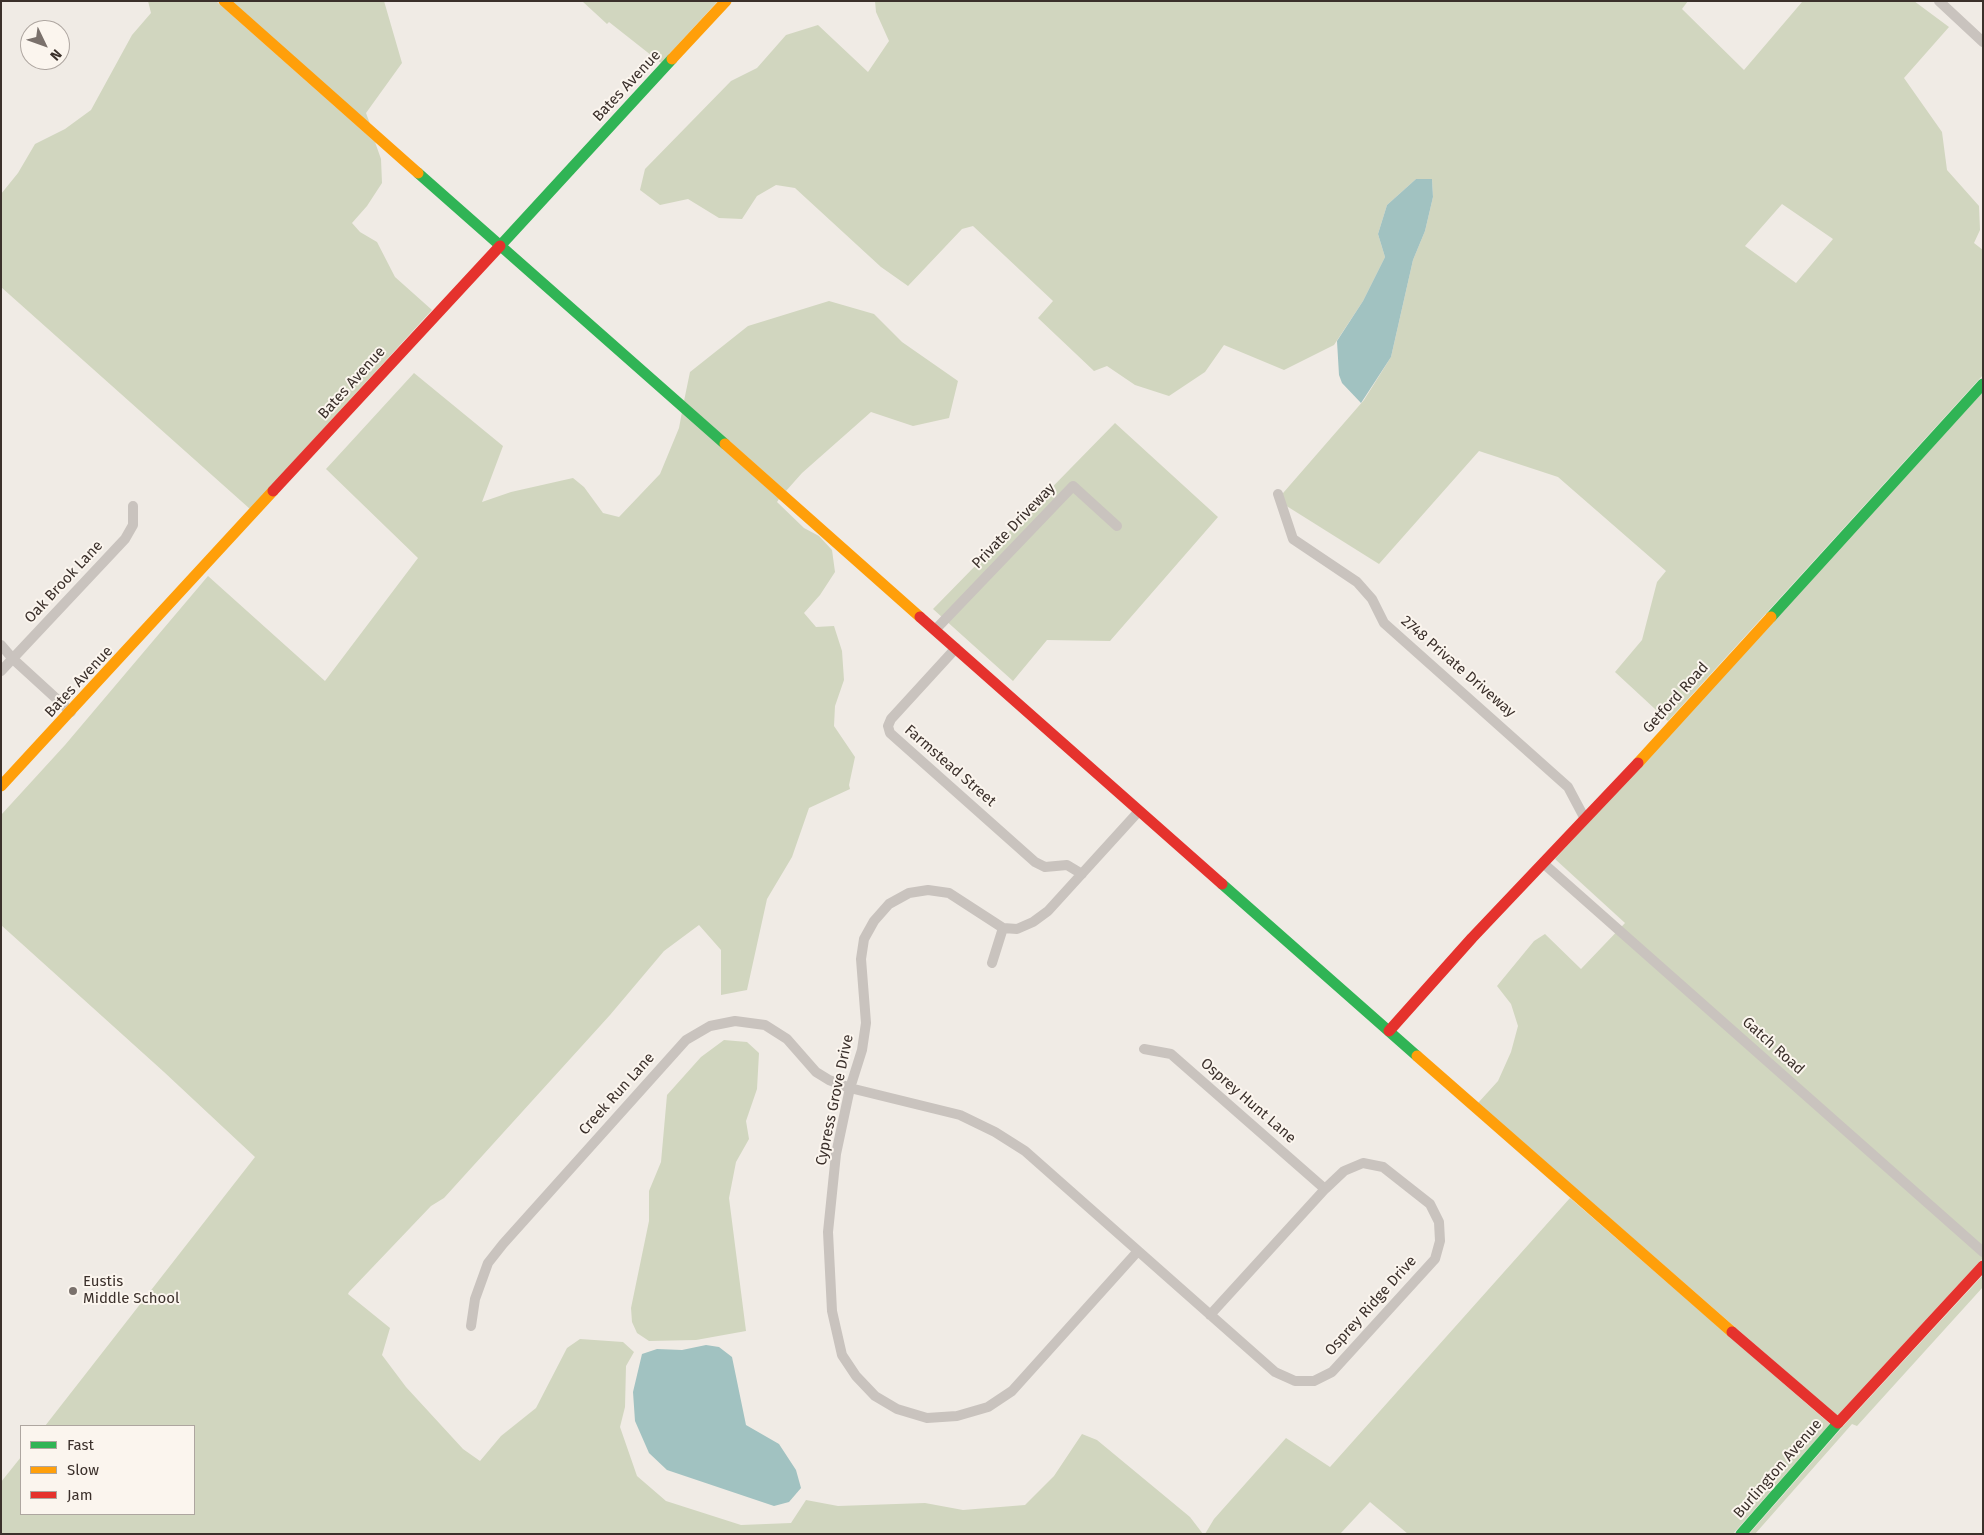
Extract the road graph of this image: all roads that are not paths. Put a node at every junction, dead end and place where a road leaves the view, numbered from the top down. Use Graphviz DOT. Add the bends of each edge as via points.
graph roads {
  1 [pos="224,1"];
  2 [pos="726,1"];
  3 [pos="1939,1"];
  4 [pos="1983,42"];
  5 [pos="498,245"];
  6 [pos="1983,384"];
  7 [pos="1278,494"];
  8 [pos="133,506"];
  9 [pos="1117,526"];
  10 [pos="935,630"];
  11 [pos="1,645"];
  12 [pos="956,648"];
  13 [pos="13,659"];
  14 [pos="1,671"];
  15 [pos="71,712"];
  16 [pos="1,786"];
  17 [pos="1139,811"];
  18 [pos="1585,818"];
  19 [pos="1542,863"];
  20 [pos="1082,874"];
  21 [pos="1003,928"];
  22 [pos="992,963"];
  23 [pos="1389,1030"];
  24 [pos="1144,1049"];
  25 [pos="850,1088"];
  26 [pos="1325,1189"];
  27 [pos="1138,1251"];
  28 [pos="1983,1252"];
  29 [pos="1983,1266"];
  30 [pos="1210,1315"];
  31 [pos="471,1326"];
  32 [pos="1838,1424"];
  33 [pos="1741,1534"];
  1 -- 5 [label="main road"];
  2 -- 5 [label="main road, Bates Avenue"];
  3 -- 4 [label="street"];
  5 -- 10 [label="main road"];
  5 -- 15 [label="main road, Bates Avenue"];
  6 -- 18 [label="main road, Getford Road"];
  7 -- 18 [label="street, 2748 Private Driveway" via="1293,539 1357,582 1372,599 1384,622 1568,787"];
  8 -- 13 [label="street, Oak Brook Lane" via="133,525 124,539"];
  9 -- 10 [label="street, Private Driveway" via="1073,486"];
  10 -- 12 [label="main road"];
  11 -- 13 [label="street"];
  12 -- 17 [label="main road"];
  12 -- 20 [label="street, Farmstead Street" via="891,720 888,726 890,733 1035,862 1045,867 1067,865"];
  13 -- 14 [label="street, Oak Brook Lane"];
  13 -- 15 [label="street"];
  15 -- 16 [label="main road, Bates Avenue"];
  17 -- 20 [label="street"];
  17 -- 23 [label="main road"];
  18 -- 19 [label="main road, Getford Road"];
  19 -- 23 [label="main road, Getford Road"];
  19 -- 28 [label="street, Gatch Road"];
  20 -- 21 [label="street" via="1048,911 1033,922 1017,929"];
  21 -- 22 [label="street"];
  21 -- 25 [label="street, Cypress Grove Drive" via="949,893 928,890 909,893 889,904 864,939 861,959 866,1023 862,1050"];
  23 -- 32 [label="main road"];
  24 -- 26 [label="street, Osprey Hunt Lane" via="1171,1054"];
  25 -- 27 [label="street, Osprey Ridge Drive" via="960,1115 995,1132 1025,1151"];
  25 -- 27 [label="street, Cypress Grove Drive" via="836,1154 828,1232 832,1311 842,1355 875,1396 897,1409 927,1418 957,1416 988,1407 1012,1391"];
  25 -- 31 [label="street, Creek Run Lane" via="816,1072 787,1039 765,1025 735,1022 710,1026 686,1040 502,1244 488,1264 475,1298"];
  26 -- 30 [label="street, Osprey Ridge Drive"];
  26 -- 30 [label="street, Osprey Ridge Drive" via="1344,1171 1363,1163 1383,1167 1430,1204 1439,1222 1440,1241 1434,1259 1332,1372 1314,1381 1295,1381 1275,1372"];
  27 -- 30 [label="street, Osprey Ridge Drive"];
  29 -- 32 [label="main road, Burlington Avenue"];
  32 -- 33 [label="main road, Burlington Avenue"];
}
